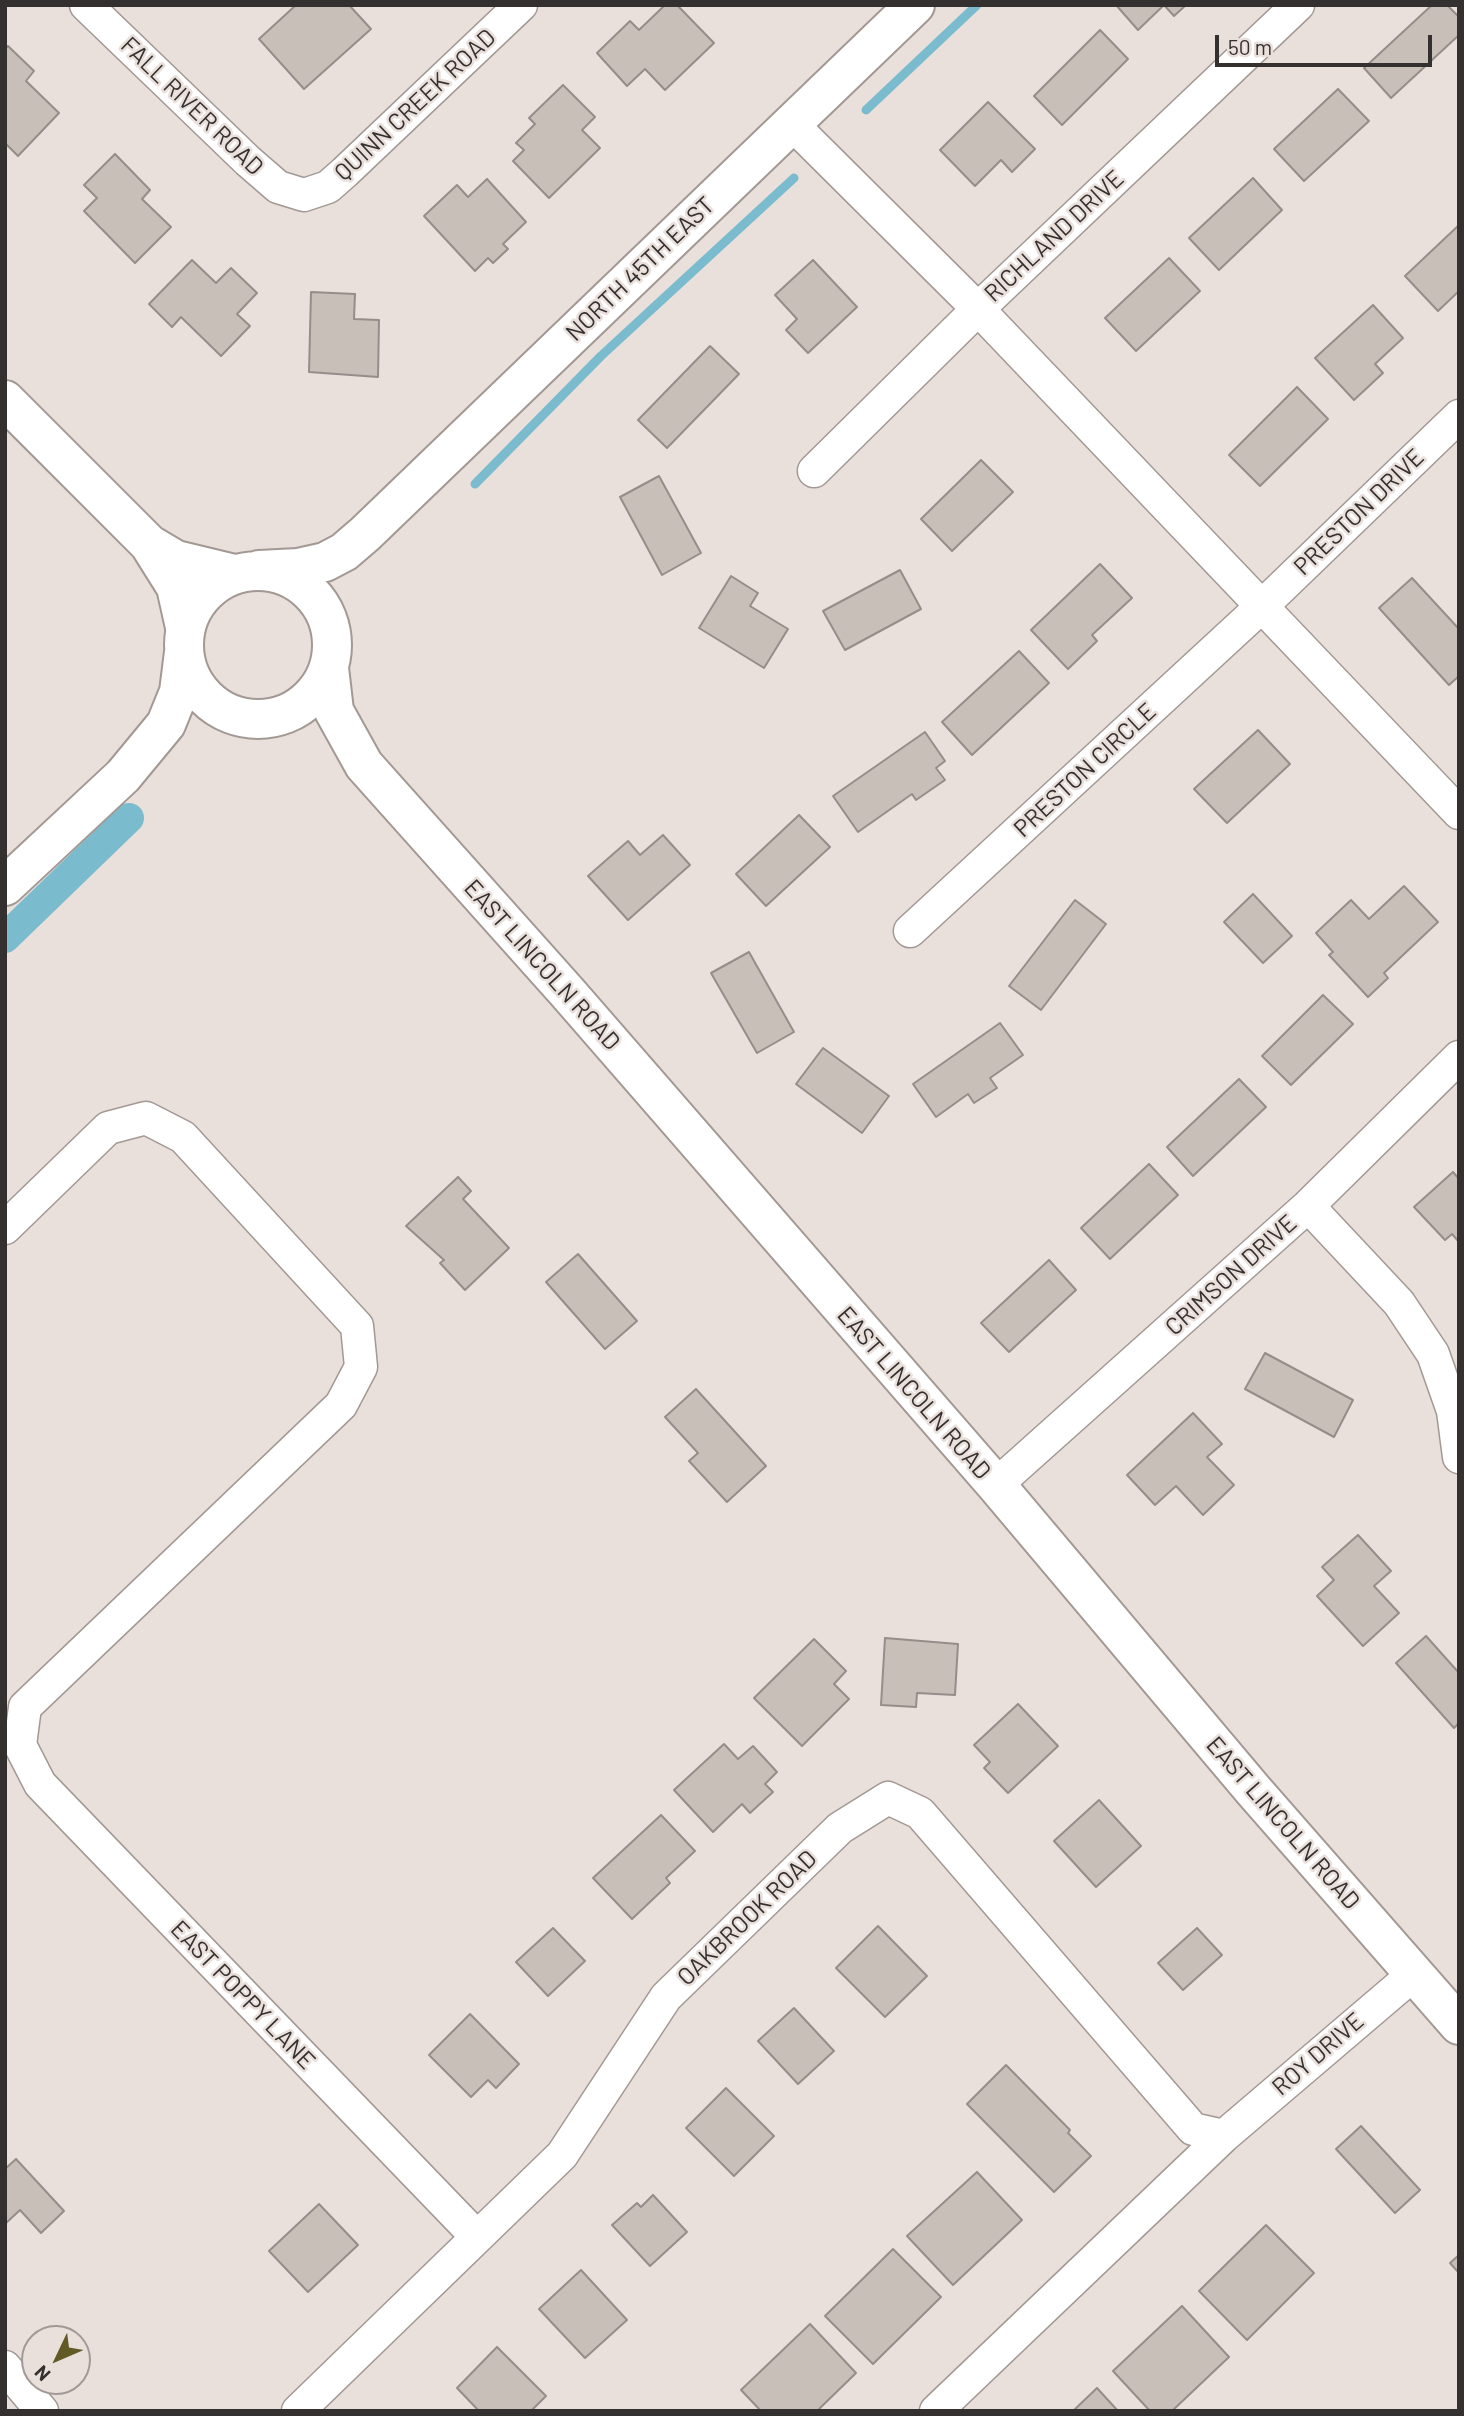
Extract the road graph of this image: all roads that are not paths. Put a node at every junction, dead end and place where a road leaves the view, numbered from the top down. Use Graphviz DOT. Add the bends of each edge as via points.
graph roads {
  1 [pos="86,5"];
  2 [pos="521,5"];
  3 [pos="915,5"];
  4 [pos="1298,5"];
  5 [pos="791,123"];
  6 [pos="304,195"];
  7 [pos="978,309"];
  8 [pos="5,400"];
  9 [pos="1459,416"];
  10 [pos="814,471"];
  11 [pos="365,534"];
  12 [pos="149,544"];
  13 [pos="247,572"];
  14 [pos="1260,608"];
  15 [pos="330,626"];
  16 [pos="185,639"];
  17 [pos="329,668"];
  18 [pos="261,718"];
  19 [pos="140,758"];
  20 [pos="363,765"];
  21 [pos="1459,813"];
  22 [pos="5,886"];
  23 [pos="910,931"];
  24 [pos="1459,1057"];
  25 [pos="1308,1206"];
  26 [pos="5,1228"];
  27 [pos="1459,1457"];
  28 [pos="996,1485"];
  29 [pos="1414,1974"];
  30 [pos="1459,2025"];
  31 [pos="1224,2136"];
  32 [pos="477,2236"];
  33 [pos="5,2367"];
  34 [pos="42,2411"];
  35 [pos="298,2411"];
  36 [pos="936,2411"];
  1 -- 6 [label="street, FALL RIVER ROAD" via="278,187"];
  2 -- 6 [label="street, QUINN CREEK ROAD" via="328,187"];
  3 -- 5 [label="main road, NORTH 45TH EAST"];
  4 -- 7 [label="street, RICHLAND DRIVE"];
  5 -- 7 [label="street"];
  5 -- 11 [label="main road, NORTH 45TH EAST"];
  7 -- 10 [label="street, RICHLAND DRIVE"];
  7 -- 14 [label="street"];
  8 -- 12 [label="main road"];
  9 -- 14 [label="street, PRESTON DRIVE"];
  11 -- 13 [label="main road, NORTH 45TH EAST" via="325,562"];
  11 -- 15 [label="main road, NORTH 45TH EAST" via="340,578"];
  12 -- 13 [label="main road" via="176,560"];
  12 -- 16 [label="main road" via="176,587"];
  13 -- 15 [label="main road" via="283,574 304,586 320,604"];
  13 -- 16 [label="main road" via="212,586 195,604"];
  14 -- 21 [label="street"];
  14 -- 23 [label="street, PRESTON CIRCLE"];
  15 -- 17 [label="main road"];
  16 -- 18 [label="main road" via="190,676 204,696 225,711"];
  16 -- 19 [label="main road" via="179,692 166,724"];
  17 -- 18 [label="main road" via="308,701 292,712"];
  17 -- 20 [label="main road, EAST LINCOLN ROAD" via="334,711"];
  18 -- 19 [label="main road" via="206,722 173,735"];
  18 -- 20 [label="main road, EAST LINCOLN ROAD" via="322,737"];
  19 -- 22 [label="main road"];
  20 -- 28 [label="main road, EAST LINCOLN ROAD"];
  24 -- 25 [label="street, CRIMSON DRIVE"];
  25 -- 27 [label="street" via="1399,1303 1433,1354 1454,1411"];
  25 -- 28 [label="street, CRIMSON DRIVE"];
  26 -- 32 [label="street, EAST POPPY LANE" via="108,1128 146,1118 183,1137 357,1326 361,1367 341,1405 25,1707 20,1745 40,1784"];
  28 -- 29 [label="main road, EAST LINCOLN ROAD"];
  29 -- 30 [label="main road, EAST LINCOLN ROAD"];
  29 -- 31 [label="street, ROY DRIVE"];
  31 -- 32 [label="street, OAKBROOK ROAD" via="1193,2129 920,1814 888,1798 841,1828 666,1997 562,2155"];
  31 -- 36 [label="street, ROY DRIVE"];
  32 -- 35 [label="street, OAKBROOK ROAD"];
  33 -- 34 [label="street"];
}
